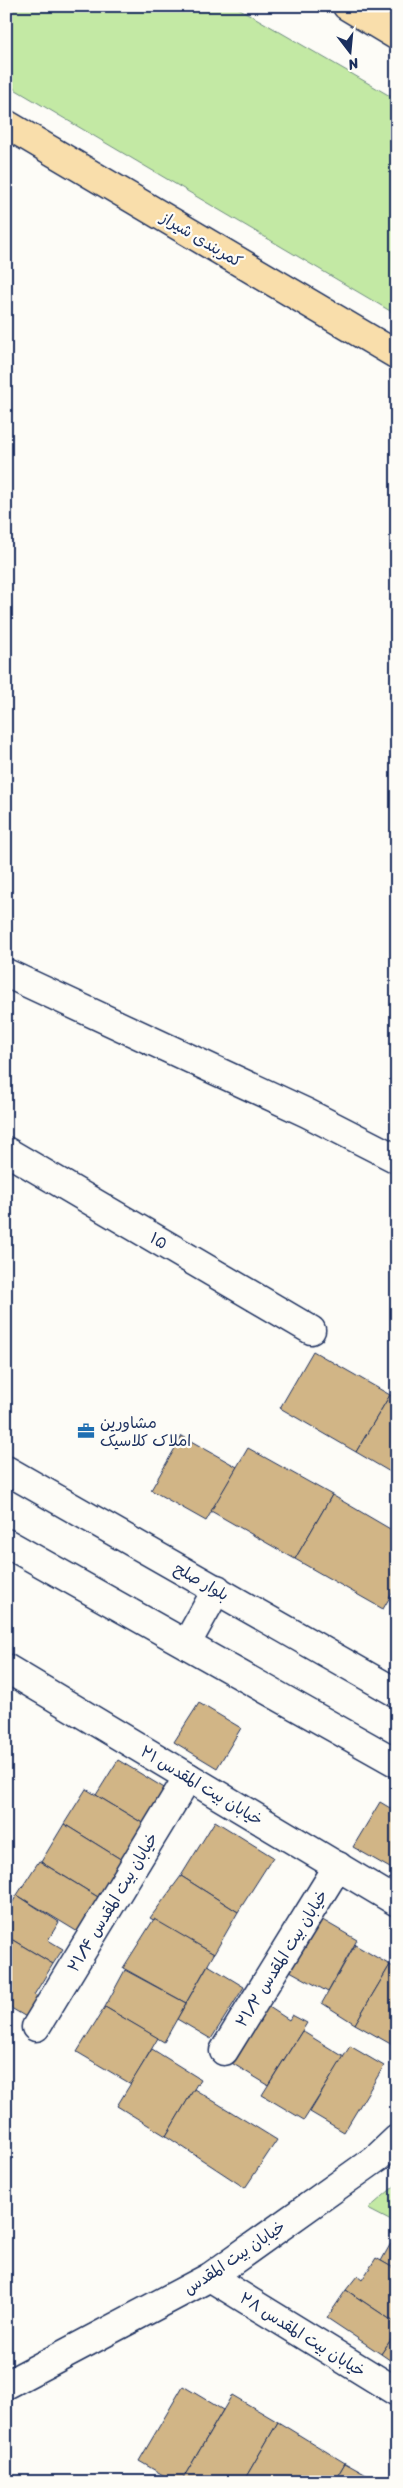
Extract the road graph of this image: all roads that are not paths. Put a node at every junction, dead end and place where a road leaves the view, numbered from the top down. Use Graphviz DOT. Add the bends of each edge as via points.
graph roads {
  1 [pos="348,6"];
  2 [pos="397,36"];
  3 [pos="6,124"];
  4 [pos="397,355"];
  5 [pos="6,973"];
  6 [pos="6,1151"];
  7 [pos="397,1159"];
  8 [pos="312,1330"];
  9 [pos="6,1470"];
  10 [pos="6,1543"];
  11 [pos="217,1589"];
  12 [pos="187,1643"];
  13 [pos="6,1668"];
  14 [pos="397,1693"];
  15 [pos="397,1763"];
  16 [pos="188,1777"];
  17 [pos="338,1866"];
  18 [pos="397,1902"];
  19 [pos="36,2027"];
  20 [pos="224,2050"];
  21 [pos="397,2138"];
  22 [pos="210,2277"];
  23 [pos="6,2385"];
  24 [pos="397,2392"];
  1 -- 2 [label="highway"];
  3 -- 4 [label="highway, کمربندی شیراز"];
  5 -- 7 [label="street" via="307,1113"];
  6 -- 8 [label="street, ۱۵"];
  9 -- 11 [label="street, بلوار صلح"];
  10 -- 12 [label="street"];
  11 -- 12 [label="street"];
  11 -- 14 [label="street, بلوار صلح"];
  12 -- 15 [label="street"];
  13 -- 16 [label="street, خیابان بیت المقدس ۲۱"];
  16 -- 17 [label="street, خیابان بیت المقدس ۲۱"];
  16 -- 19 [label="street, خیابان بیت المقدس ۲۱/۴"];
  17 -- 18 [label="street, خیابان بیت المقدس ۲۱"];
  17 -- 20 [label="street, خیابان بیت المقدس ۲۱/۲"];
  21 -- 22 [label="street, خیابان بیت المقدس" via="378,2157"];
  22 -- 23 [label="street, خیابان بیت المقدس"];
  22 -- 24 [label="street, خیابان بیت المقدس ۲۸"];
}
